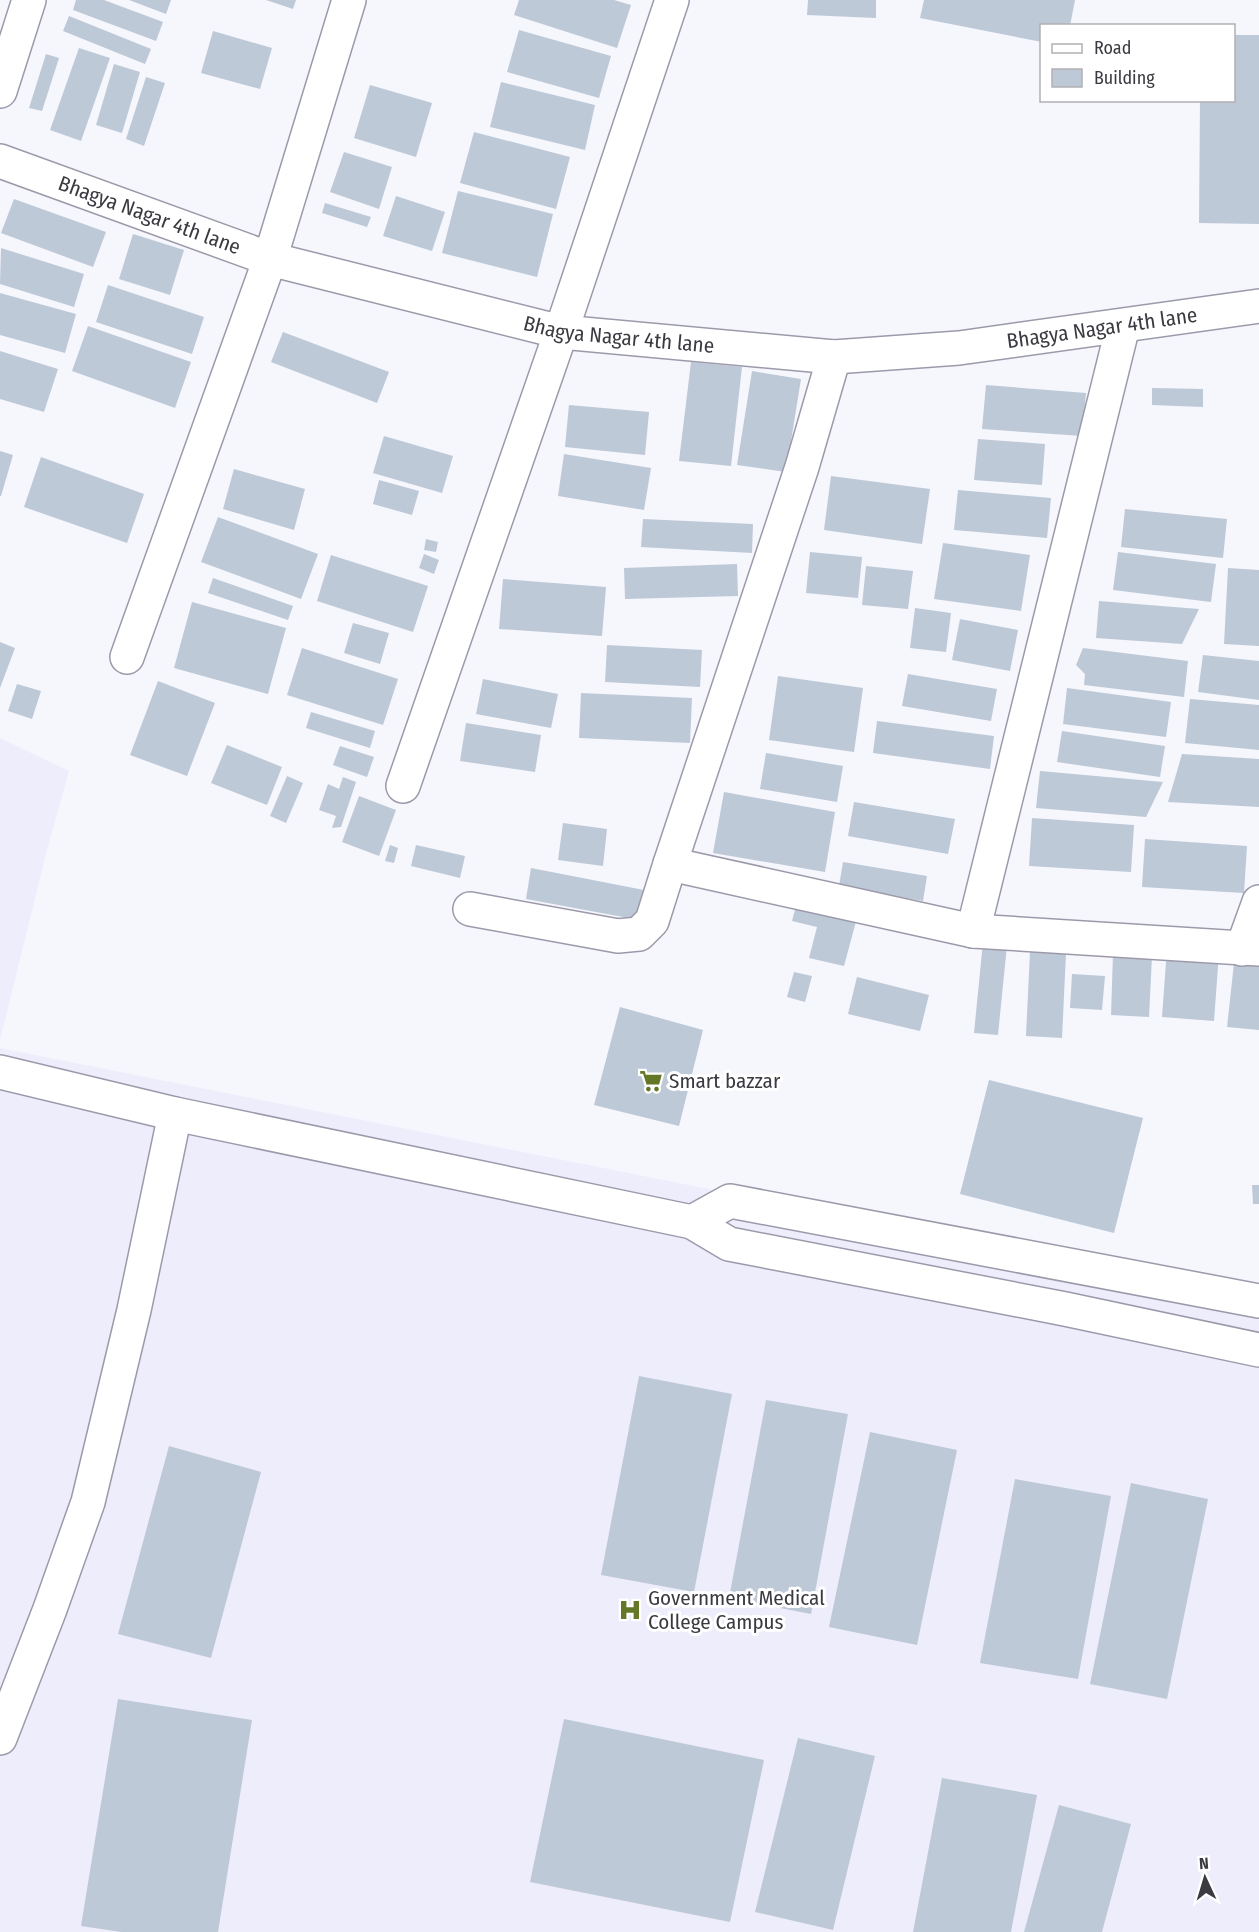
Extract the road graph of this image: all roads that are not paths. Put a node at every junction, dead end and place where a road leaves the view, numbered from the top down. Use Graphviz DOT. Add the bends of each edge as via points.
graph roads {
  1 [pos="29,0"];
  2 [pos="349,0"];
  3 [pos="672,0"];
  4 [pos="0,91"];
  5 [pos="0,160"];
  6 [pos="270,259"];
  7 [pos="1259,306"];
  8 [pos="1123,326"];
  9 [pos="561,332"];
  10 [pos="834,357"];
  11 [pos="127,657"];
  12 [pos="403,786"];
  13 [pos="670,864"];
  14 [pos="1259,902"];
  15 [pos="470,909"];
  16 [pos="973,931"];
  17 [pos="1251,949"];
  18 [pos="0,1072"];
  19 [pos="175,1114"];
  20 [pos="692,1222"];
  21 [pos="1142,1279"];
  22 [pos="1259,1301"];
  23 [pos="1132,1323"];
  24 [pos="1259,1350"];
  25 [pos="0,1738"];
  1 -- 4 [label="street"];
  2 -- 6 [label="street"];
  3 -- 9 [label="street"];
  5 -- 6 [label="street, Bhagya Nagar 4th lane"];
  6 -- 9 [label="street, Bhagya Nagar 4th lane"];
  6 -- 11 [label="street"];
  7 -- 8 [label="street, Bhagya Nagar 4th lane"];
  8 -- 10 [label="street, Bhagya Nagar 4th lane" via="959,348"];
  8 -- 16 [label="street"];
  9 -- 10 [label="street, Bhagya Nagar 4th lane"];
  9 -- 12 [label="street"];
  10 -- 13 [label="street" via="802,467"];
  13 -- 15 [label="street" via="652,921 639,934 618,936"];
  13 -- 16 [label="street"];
  14 -- 17 [label="street"];
  16 -- 17 [label="street"];
  18 -- 19 [label="street"];
  19 -- 20 [label="street"];
  19 -- 25 [label="street" via="88,1502"];
  20 -- 21 [label="street" via="730,1201"];
  20 -- 23 [label="street" via="729,1244"];
  21 -- 22 [label="street"];
  21 -- 23 [label="street"];
  23 -- 24 [label="street"];
}
